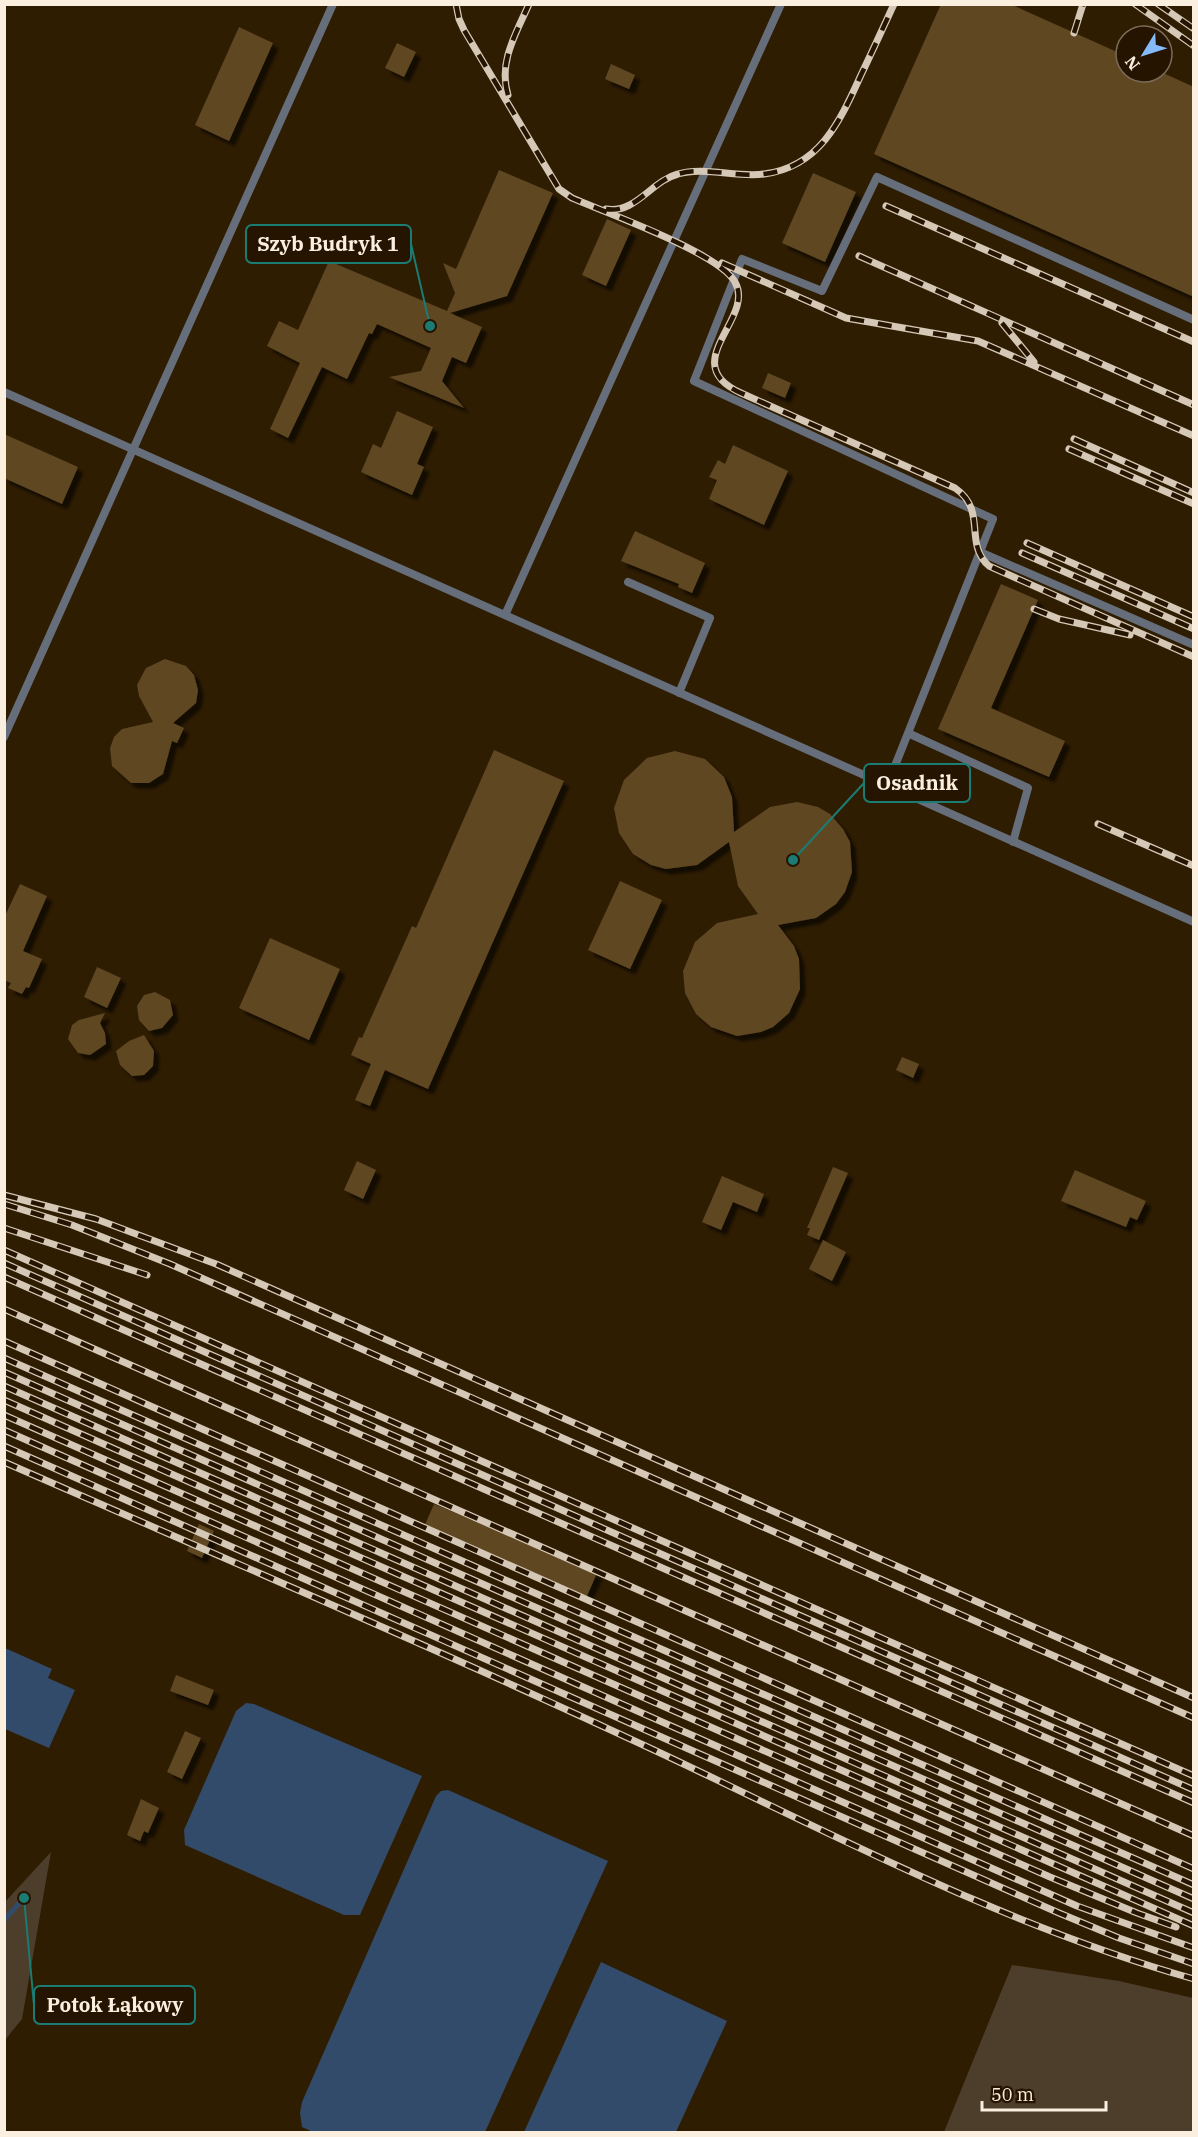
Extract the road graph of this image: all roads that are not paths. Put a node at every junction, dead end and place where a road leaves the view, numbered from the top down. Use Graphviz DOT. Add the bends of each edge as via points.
graph roads {
  1 [pos="333,4"];
  2 [pos="781,4"];
  3 [pos="1194,320"];
  4 [pos="4,392"];
  5 [pos="135,450"];
  6 [pos="980,552"];
  7 [pos="628,582"];
  8 [pos="505,615"];
  9 [pos="1194,645"];
  10 [pos="679,693"];
  11 [pos="910,734"];
  12 [pos="4,737"];
  13 [pos="887,786"];
  14 [pos="1013,842"];
  15 [pos="1194,922"];
  1 -- 5 [label="lane"];
  2 -- 8 [label="lane"];
  3 -- 6 [label="lane" via="877,177 822,291 742,259 694,381 993,519"];
  4 -- 5 [label="lane"];
  5 -- 8 [label="lane"];
  5 -- 12 [label="lane"];
  6 -- 9 [label="lane"];
  6 -- 11 [label="lane"];
  7 -- 10 [label="lane" via="710,618"];
  8 -- 10 [label="lane"];
  10 -- 13 [label="lane"];
  11 -- 13 [label="lane"];
  11 -- 14 [label="lane" via="1028,788"];
  13 -- 14 [label="lane"];
  14 -- 15 [label="lane"];
}
